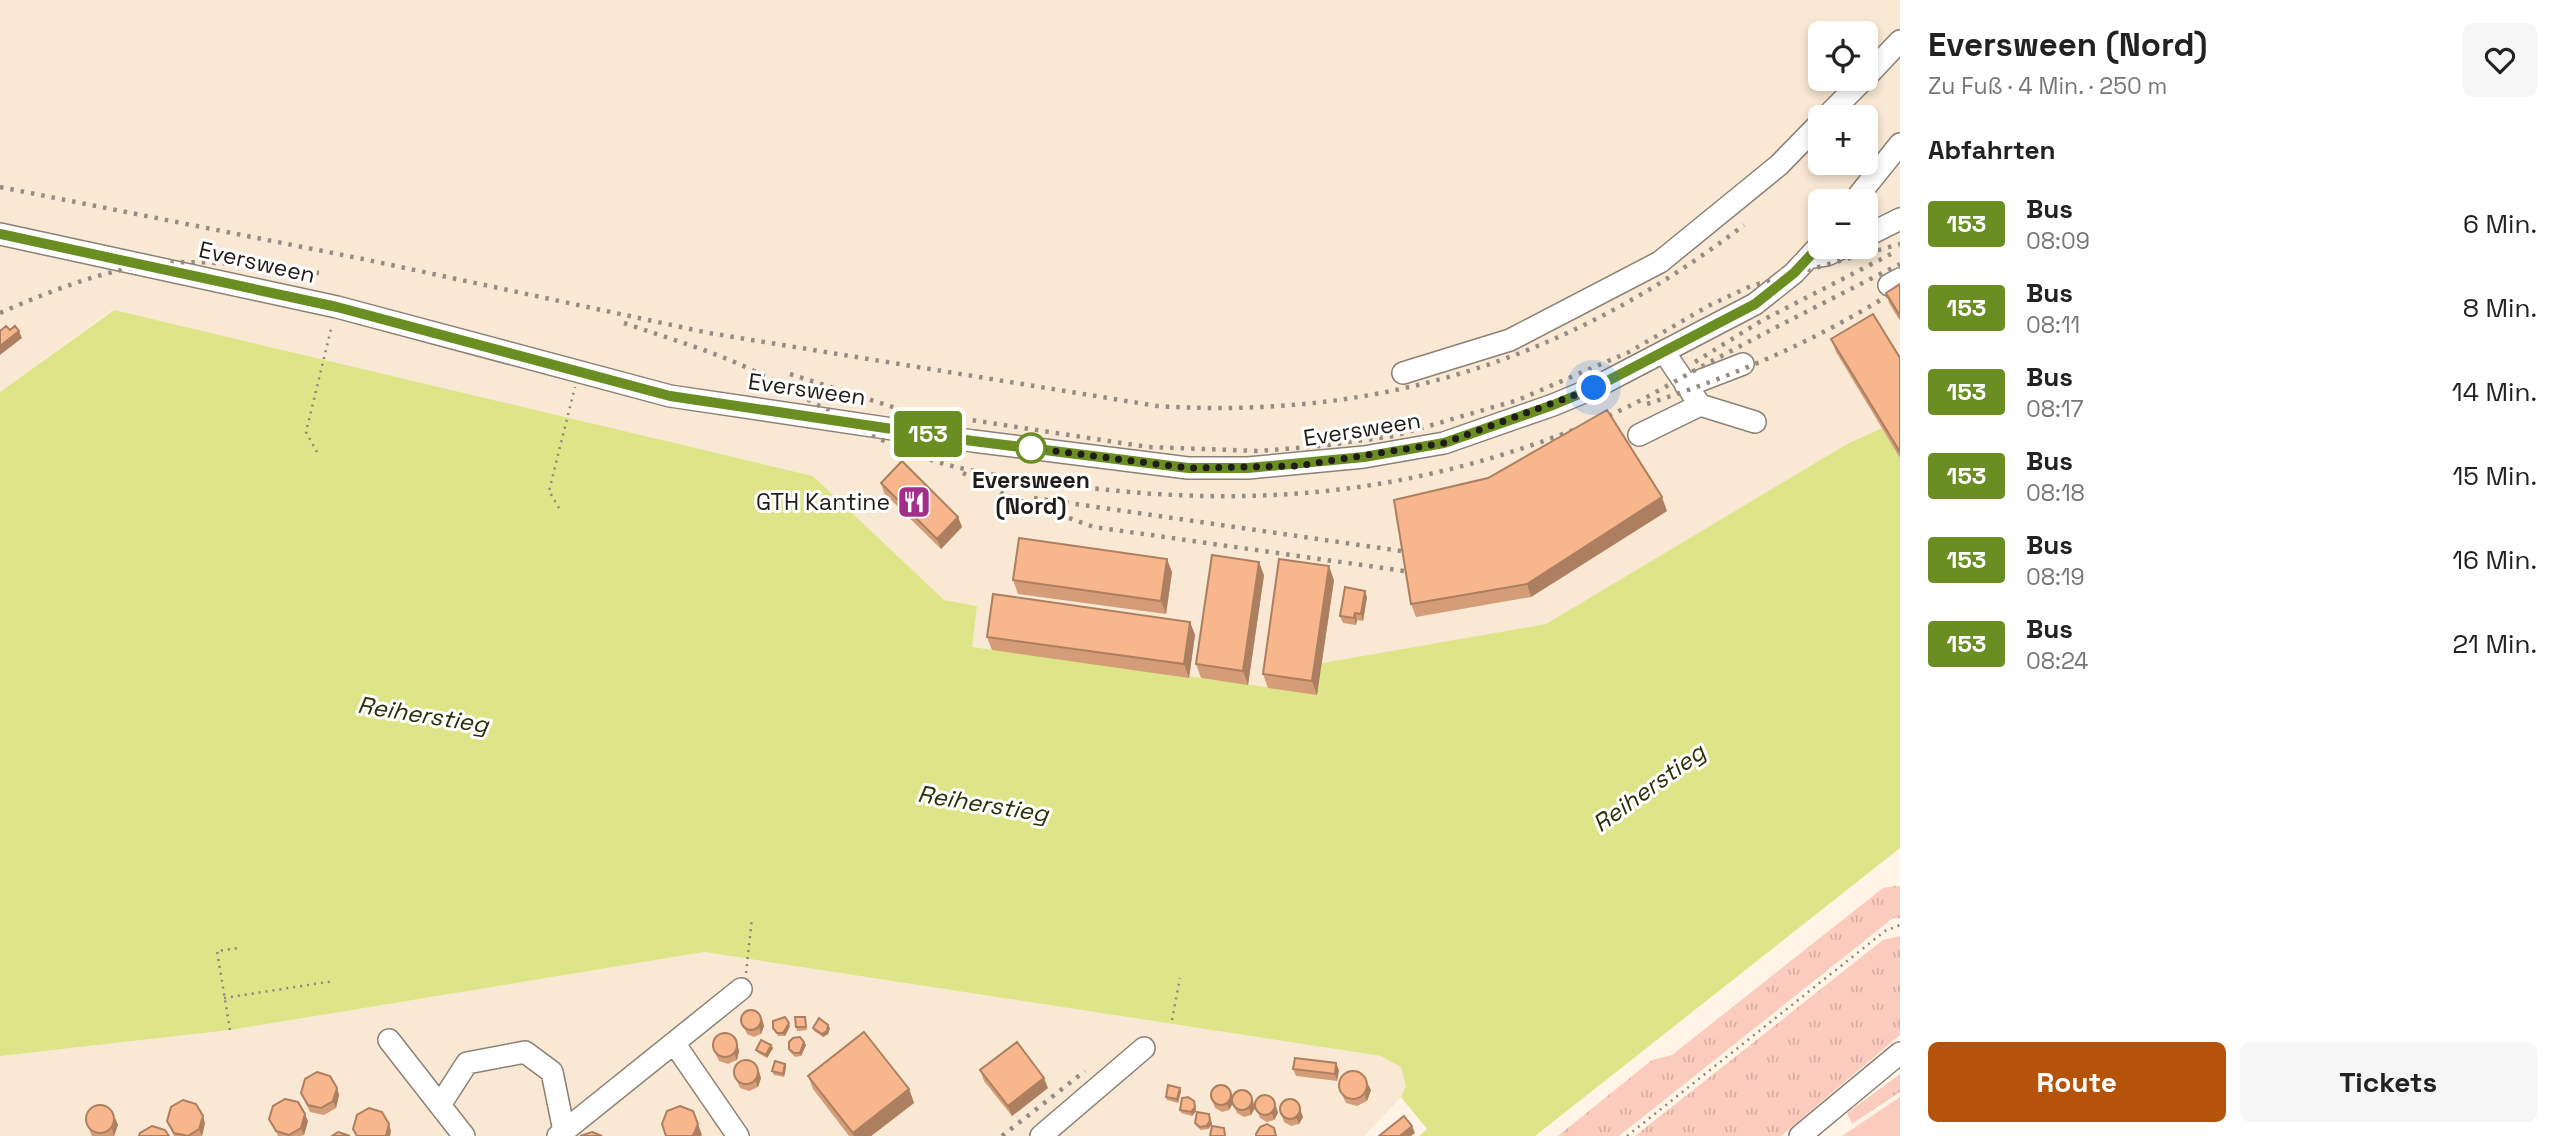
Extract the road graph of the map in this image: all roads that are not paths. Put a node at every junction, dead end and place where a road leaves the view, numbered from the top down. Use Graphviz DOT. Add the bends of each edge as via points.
graph roads {
  1 [pos="1900,41"];
  2 [pos="1878,64"];
  3 [pos="1852,91"];
  4 [pos="1838,105"];
  5 [pos="1808,135"];
  6 [pos="1900,144"];
  7 [pos="1864,189"];
  8 [pos="1900,219"];
  9 [pos="1878,230"];
  10 [pos="0,234"];
  11 [pos="1808,256"];
  12 [pos="1664,352"];
  13 [pos="1743,364"];
  14 [pos="1403,373"];
  15 [pos="1686,386"];
  16 [pos="1700,405"];
  17 [pos="1755,422"];
  18 [pos="1639,435"];
  19 [pos="744,982"];
  20 [pos="389,1040"];
  21 [pos="674,1043"];
  22 [pos="1144,1048"];
  23 [pos="1900,1053"];
  24 [pos="440,1105"];
  25 [pos="561,1134"];
  26 [pos="464,1136"];
  27 [pos="738,1136"];
  28 [pos="1041,1136"];
  29 [pos="1800,1136"];
  1 -- 2 [label="street"];
  3 -- 4 [label="street"];
  5 -- 14 [label="street" via="1779,165 1660,262 1510,340"];
  6 -- 7 [label="street"];
  8 -- 9 [label="street"];
  10 -- 12 [label="street, Eversween" via="337,307 670,396 1188,468 1297,466 1444,443 1594,388"];
  11 -- 12 [label="street, Eversween" via="1755,304"];
  12 -- 15 [label="street"];
  13 -- 15 [label="street"];
  15 -- 16 [label="street"];
  16 -- 17 [label="street"];
  16 -- 18 [label="street"];
  19 -- 21 [label="street"];
  20 -- 24 [label="street"];
  21 -- 25 [label="street"];
  21 -- 27 [label="street"];
  22 -- 28 [label="street"];
  23 -- 29 [label="street"];
  24 -- 25 [label="street" via="467,1063 526,1052 552,1072"];
  24 -- 26 [label="street"];
}
